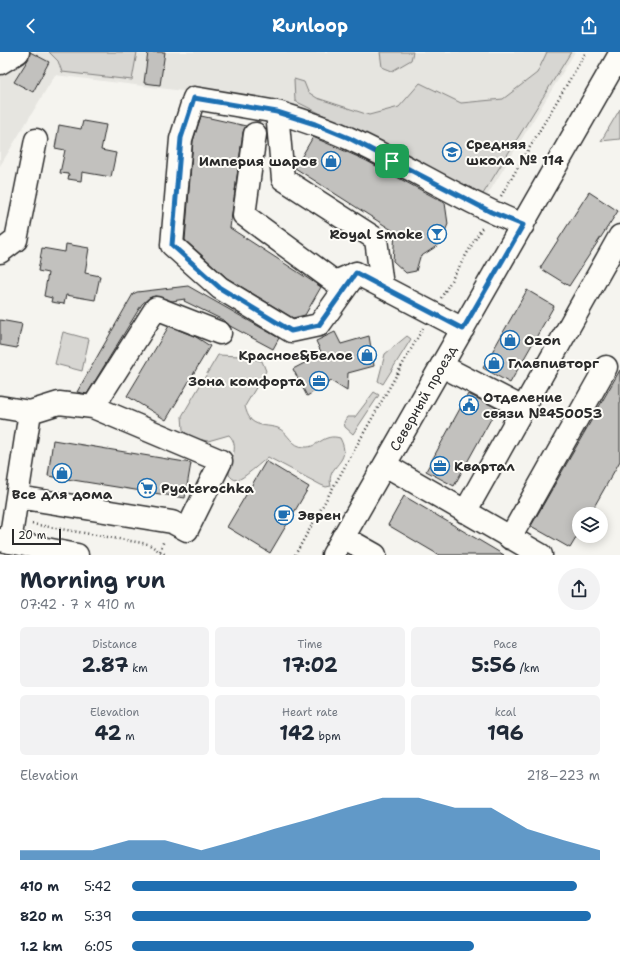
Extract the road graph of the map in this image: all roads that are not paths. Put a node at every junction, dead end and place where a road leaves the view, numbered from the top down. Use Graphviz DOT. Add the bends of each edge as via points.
graph roads {
  1 [pos="18,52"];
  2 [pos="620,54"];
  3 [pos="0,63"];
  4 [pos="277,112"];
  5 [pos="255,134"];
  6 [pos="36,140"];
  7 [pos="523,225"];
  8 [pos="620,236"];
  9 [pos="0,252"];
  10 [pos="356,273"];
  11 [pos="382,286"];
  12 [pos="463,329"];
  13 [pos="220,333"];
  14 [pos="442,366"];
  15 [pos="606,367"];
  16 [pos="93,407"];
  17 [pos="0,408"];
  18 [pos="524,408"];
  19 [pos="30,412"];
  20 [pos="385,465"];
  21 [pos="18,497"];
  22 [pos="465,512"];
  23 [pos="510,538"];
  24 [pos="5,541"];
  25 [pos="338,546"];
  26 [pos="77,555"];
  27 [pos="374,555"];
  28 [pos="540,555"];
  1 -- 3 [label="street"];
  2 -- 7 [label="street, Северный проезд"];
  4 -- 7 [label="street" via="349,138 484,209"];
  4 -- 10 [label="street" via="194,98 181,138 172,245 220,288 291,331 319,325"];
  4 -- 11 [label="street" via="283,179 376,239"];
  5 -- 10 [label="street" via="244,215 335,282"];
  6 -- 9 [label="street" via="16,240"];
  7 -- 12 [label="street, Северный проезд"];
  8 -- 18 [label="street"];
  10 -- 11 [label="street"];
  11 -- 12 [label="street"];
  12 -- 14 [label="street, Северный проезд"];
  13 -- 16 [label="street" via="156,308"];
  14 -- 18 [label="street"];
  14 -- 20 [label="street, Северный проезд"];
  15 -- 23 [label="street"];
  16 -- 19 [label="street" via="59,403"];
  16 -- 21 [label="street" via="221,461 187,530 172,522"];
  17 -- 19 [label="street"];
  18 -- 22 [label="street"];
  19 -- 21 [label="street"];
  20 -- 22 [label="street"];
  20 -- 25 [label="street, Северный проезд"];
  21 -- 24 [label="street" via="14,521"];
  22 -- 23 [label="street"];
  23 -- 28 [label="street"];
  24 -- 26 [label="street"];
  25 -- 27 [label="street"];
}
